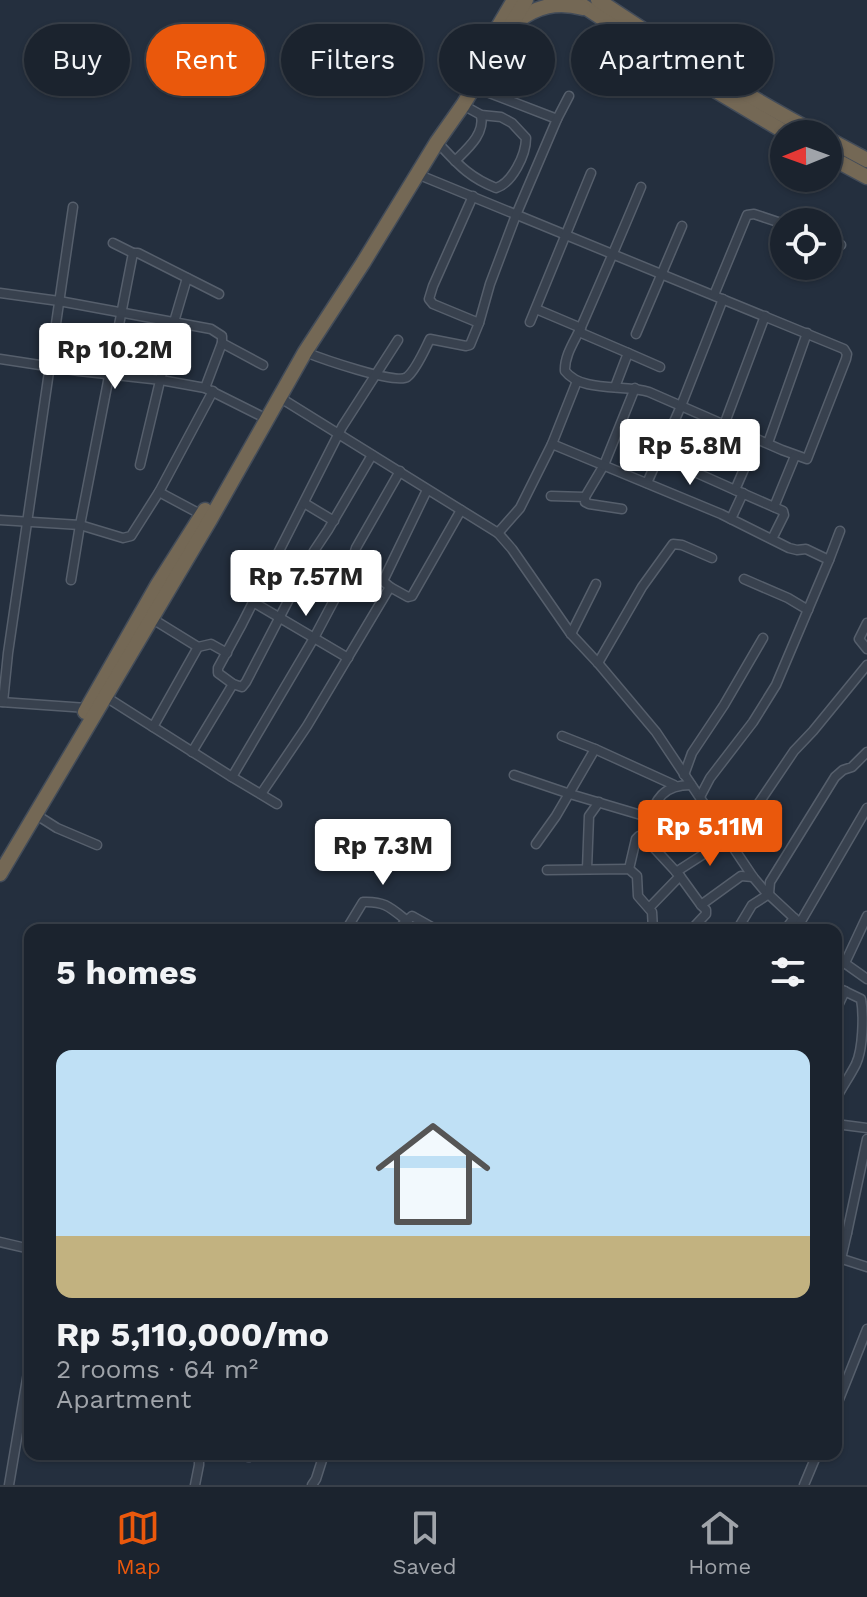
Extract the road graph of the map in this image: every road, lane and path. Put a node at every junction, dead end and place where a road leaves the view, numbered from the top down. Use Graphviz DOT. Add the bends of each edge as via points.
graph roads {
  1 [pos="514,0"];
  2 [pos="526,0"];
  3 [pos="574,0"];
  4 [pos="594,5"];
  5 [pos="510,24"];
  6 [pos="514,24"];
  7 [pos="468,96"];
  8 [pos="497,96"];
  9 [pos="569,96"];
  10 [pos="463,105"];
  11 [pos="481,115"];
  12 [pos="557,119"];
  13 [pos="791,120"];
  14 [pos="770,123"];
  15 [pos="437,142"];
  16 [pos="842,147"];
  17 [pos="867,160"];
  18 [pos="455,161"];
  19 [pos="842,164"];
  20 [pos="591,173"];
  21 [pos="417,174"];
  22 [pos="867,177"];
  23 [pos="641,187"];
  24 [pos="473,196"];
  25 [pos="73,207"];
  26 [pos="516,215"];
  27 [pos="770,219"];
  28 [pos="682,226"];
  29 [pos="566,235"];
  30 [pos="113,243"];
  31 [pos="133,253"];
  32 [pos="613,254"];
  33 [pos="662,275"];
  34 [pos="187,278"];
  35 [pos="0,293"];
  36 [pos="219,294"];
  37 [pos="719,297"];
  38 [pos="59,301"];
  39 [pos="536,309"];
  40 [pos="121,312"];
  41 [pos="765,316"];
  42 [pos="174,322"];
  43 [pos="530,322"];
  44 [pos="479,323"];
  45 [pos="580,330"];
  46 [pos="807,333"];
  47 [pos="636,334"];
  48 [pos="398,340"];
  49 [pos="222,343"];
  50 [pos="305,352"];
  51 [pos="628,353"];
  52 [pos="0,359"];
  53 [pos="263,365"];
  54 [pos="50,367"];
  55 [pos="660,367"];
  56 [pos="110,374"];
  57 [pos="377,374"];
  58 [pos="161,380"];
  59 [pos="577,381"];
  60 [pos="615,387"];
  61 [pos="635,388"];
  62 [pos="209,390"];
  63 [pos="279,397"];
  64 [pos="681,406"];
  65 [pos="253,412"];
  66 [pos="721,424"];
  67 [pos="339,435"];
  68 [pos="757,439"];
  69 [pos="768,443"];
  70 [pos="552,444"];
  71 [pos="372,455"];
  72 [pos="659,456"];
  73 [pos="795,456"];
  74 [pos="140,465"];
  75 [pos="604,465"];
  76 [pos="400,471"];
  77 [pos="697,472"];
  78 [pos="647,483"];
  79 [pos="427,490"];
  80 [pos="739,491"];
  81 [pos="159,492"];
  82 [pos="551,496"];
  83 [pos="585,497"];
  84 [pos="304,503"];
  85 [pos="774,507"];
  86 [pos="622,509"];
  87 [pos="461,510"];
  88 [pos="197,512"];
  89 [pos="731,519"];
  90 [pos="0,520"];
  91 [pos="28,521"];
  92 [pos="334,521"];
  93 [pos="80,525"];
  94 [pos="840,531"];
  95 [pos="498,533"];
  96 [pos="772,539"];
  97 [pos="712,558"];
  98 [pos="829,560"];
  99 [pos="350,566"];
  100 [pos="744,579"];
  101 [pos="71,580"];
  102 [pos="386,584"];
  103 [pos="596,584"];
  104 [pos="253,602"];
  105 [pos="808,610"];
  106 [pos="151,618"];
  107 [pos="280,619"];
  108 [pos="867,623"];
  109 [pos="571,634"];
  110 [pos="314,638"];
  111 [pos="763,638"];
  112 [pos="198,647"];
  113 [pos="867,649"];
  114 [pos="4,652"];
  115 [pos="227,653"];
  116 [pos="348,658"];
  117 [pos="598,663"];
  118 [pos="867,665"];
  119 [pos="233,684"];
  120 [pos="106,697"];
  121 [pos="2,698"];
  122 [pos="88,708"];
  123 [pos="153,727"];
  124 [pos="562,736"];
  125 [pos="595,749"];
  126 [pos="192,752"];
  127 [pos="867,752"];
  128 [pos="514,775"];
  129 [pos="684,775"];
  130 [pos="232,777"];
  131 [pos="674,785"];
  132 [pos="691,785"];
  133 [pos="261,794"];
  134 [pos="570,794"];
  135 [pos="700,797"];
  136 [pos="599,802"];
  137 [pos="277,804"];
  138 [pos="867,808"];
  139 [pos="32,812"];
  140 [pos="651,818"];
  141 [pos="642,836"];
  142 [pos="727,839"];
  143 [pos="536,844"];
  144 [pos="97,845"];
  145 [pos="0,859"];
  146 [pos="587,869"];
  147 [pos="629,869"];
  148 [pos="547,870"];
  149 [pos="0,874"];
  150 [pos="678,874"];
  151 [pos="753,877"];
  152 [pos="769,894"];
  153 [pos="701,905"];
  154 [pos="649,908"];
  155 [pos="867,916"];
  156 [pos="406,920"];
  157 [pos="350,924"];
  158 [pos="402,924"];
  159 [pos="427,924"];
  160 [pos="653,924"];
  161 [pos="697,924"];
  162 [pos="741,924"];
  163 [pos="800,924"];
  164 [pos="842,959"];
  165 [pos="842,963"];
  166 [pos="867,979"];
  167 [pos="842,990"];
  168 [pos="842,1088"];
  169 [pos="842,1125"];
  170 [pos="867,1128"];
  171 [pos="867,1139"];
  172 [pos="842,1231"];
  173 [pos="847,1233"];
  174 [pos="0,1242"];
  175 [pos="24,1248"];
  176 [pos="842,1249"];
  177 [pos="842,1259"];
  178 [pos="867,1267"];
  179 [pos="867,1329"];
  180 [pos="842,1392"];
  181 [pos="24,1396"];
  182 [pos="199,1460"];
  183 [pos="322,1460"];
  184 [pos="814,1460"];
  185 [pos="9,1485"];
  186 [pos="195,1485"];
  187 [pos="312,1485"];
  188 [pos="804,1485"];
  1 -- 65 [label="highway" via="413,172"];
  2 -- 5 [label="highway"];
  3 -- 4 [label="highway"];
  4 -- 6 [label="highway" via="552,5"];
  4 -- 13 [label="highway"];
  4 -- 14 [label="highway" via="661,57"];
  7 -- 10 [label="highway"];
  8 -- 12 [label="street"];
  9 -- 12 [label="street"];
  10 -- 11 [label="street"];
  10 -- 15 [label="highway"];
  11 -- 18 [label="street" via="481,128"];
  11 -- 18 [label="street" via="501,117 526,138 515,170 504,186 496,188"];
  12 -- 26 [label="street"];
  15 -- 18 [label="street"];
  15 -- 21 [label="highway"];
  16 -- 17 [label="highway"];
  19 -- 22 [label="highway"];
  20 -- 29 [label="street"];
  21 -- 24 [label="street"];
  21 -- 50 [label="highway"];
  23 -- 32 [label="street"];
  24 -- 26 [label="street"];
  24 -- 44 [label="street" via="429,299"];
  25 -- 38 [label="street"];
  26 -- 29 [label="street"];
  26 -- 44 [label="street"];
  27 -- 37 [label="street" via="747,215"];
  28 -- 33 [label="street"];
  29 -- 32 [label="street"];
  29 -- 39 [label="street"];
  30 -- 31 [label="street"];
  31 -- 34 [label="street"];
  31 -- 40 [label="street"];
  32 -- 33 [label="street"];
  32 -- 45 [label="street"];
  33 -- 37 [label="street"];
  33 -- 47 [label="street"];
  34 -- 36 [label="street"];
  34 -- 42 [label="street"];
  35 -- 38 [label="street"];
  37 -- 41 [label="street"];
  37 -- 64 [label="street"];
  38 -- 40 [label="street"];
  38 -- 54 [label="street"];
  39 -- 43 [label="street"];
  39 -- 45 [label="street"];
  40 -- 42 [label="street"];
  40 -- 56 [label="street"];
  41 -- 46 [label="street"];
  41 -- 66 [label="street"];
  42 -- 49 [label="street" via="221,333"];
  42 -- 58 [label="street"];
  44 -- 57 [label="street" via="468,346 430,339 404,379"];
  45 -- 51 [label="street"];
  45 -- 59 [label="street" via="565,367"];
  46 -- 69 [label="street"];
  46 -- 73 [label="street" via="847,354 810,454 805,459"];
  48 -- 57 [label="street"];
  49 -- 53 [label="street"];
  49 -- 62 [label="street"];
  50 -- 57 [label="street"];
  50 -- 63 [label="highway"];
  51 -- 55 [label="street"];
  51 -- 60 [label="street"];
  52 -- 54 [label="street"];
  54 -- 56 [label="street"];
  54 -- 91 [label="street"];
  56 -- 58 [label="street"];
  56 -- 93 [label="street"];
  57 -- 67 [label="street"];
  58 -- 62 [label="street"];
  58 -- 74 [label="street"];
  59 -- 60 [label="street"];
  59 -- 70 [label="street"];
  60 -- 61 [label="street"];
  61 -- 64 [label="street"];
  61 -- 75 [label="street"];
  62 -- 65 [label="street"];
  62 -- 81 [label="street"];
  63 -- 67 [label="street"];
  63 -- 106 [label="highway"];
  64 -- 66 [label="street"];
  64 -- 72 [label="street"];
  65 -- 88 [label="highway"];
  66 -- 68 [label="street"];
  66 -- 77 [label="street"];
  67 -- 71 [label="street"];
  67 -- 84 [label="street"];
  68 -- 69 [label="street"];
  68 -- 80 [label="street"];
  69 -- 73 [label="street"];
  70 -- 75 [label="street"];
  70 -- 95 [label="street" via="520,508"];
  71 -- 76 [label="street"];
  71 -- 92 [label="street"];
  72 -- 77 [label="street"];
  72 -- 78 [label="street"];
  73 -- 85 [label="street"];
  75 -- 78 [label="street"];
  75 -- 83 [label="street"];
  76 -- 79 [label="street"];
  76 -- 99 [label="street"];
  77 -- 80 [label="street"];
  78 -- 89 [label="street"];
  79 -- 87 [label="street"];
  79 -- 102 [label="street"];
  80 -- 85 [label="street"];
  80 -- 89 [label="street"];
  81 -- 88 [label="street"];
  81 -- 93 [label="street" via="128,537"];
  82 -- 83 [label="street"];
  83 -- 86 [label="street" via="589,504"];
  84 -- 92 [label="street"];
  84 -- 104 [label="street"];
  85 -- 96 [label="street" via="784,515"];
  87 -- 95 [label="street"];
  87 -- 102 [label="street" via="412,596"];
  88 -- 122 [label="highway"];
  89 -- 96 [label="street"];
  90 -- 91 [label="street"];
  91 -- 93 [label="street"];
  91 -- 114 [label="street"];
  92 -- 107 [label="street"];
  93 -- 101 [label="street"];
  94 -- 98 [label="street"];
  95 -- 109 [label="street"];
  96 -- 98 [label="street"];
  97 -- 117 [label="street" via="673,544"];
  98 -- 105 [label="street"];
  99 -- 102 [label="street"];
  99 -- 110 [label="street"];
  100 -- 105 [label="street"];
  102 -- 116 [label="street"];
  103 -- 109 [label="street"];
  104 -- 107 [label="street"];
  104 -- 115 [label="street"];
  105 -- 135 [label="street" via="776,685"];
  106 -- 112 [label="street"];
  106 -- 120 [label="highway"];
  107 -- 110 [label="street"];
  107 -- 119 [label="street" via="243,687"];
  108 -- 113 [label="street" via="859,639"];
  109 -- 117 [label="street"];
  110 -- 116 [label="street"];
  110 -- 130 [label="street"];
  111 -- 129 [label="street" via="692,753"];
  112 -- 115 [label="street" via="211,644"];
  112 -- 123 [label="street"];
  114 -- 121 [label="street"];
  115 -- 119 [label="street" via="217,672"];
  116 -- 133 [label="street"];
  117 -- 129 [label="street"];
  118 -- 142 [label="street" via="794,751 750,817"];
  119 -- 126 [label="street"];
  120 -- 123 [label="street"];
  120 -- 139 [label="highway"];
  121 -- 122 [label="street"];
  122 -- 139 [label="highway"];
  123 -- 126 [label="street"];
  124 -- 125 [label="street"];
  125 -- 131 [label="street"];
  125 -- 134 [label="street"];
  126 -- 130 [label="street"];
  127 -- 152 [label="street" via="835,777 770,882"];
  128 -- 134 [label="street"];
  129 -- 132 [label="street"];
  130 -- 133 [label="street"];
  131 -- 132 [label="street"];
  131 -- 140 [label="street" via="657,800"];
  132 -- 135 [label="street"];
  133 -- 137 [label="street"];
  134 -- 136 [label="street"];
  134 -- 143 [label="street"];
  135 -- 142 [label="street"];
  136 -- 140 [label="street"];
  136 -- 146 [label="street" via="589,816"];
  138 -- 163 [label="street"];
  139 -- 144 [label="street"];
  139 -- 145 [label="highway"];
  139 -- 149 [label="highway"];
  140 -- 141 [label="street"];
  141 -- 147 [label="street" via="636,839"];
  141 -- 150 [label="street"];
  142 -- 150 [label="street"];
  142 -- 151 [label="street"];
  146 -- 147 [label="street"];
  146 -- 148 [label="street"];
  147 -- 154 [label="street" via="637,876 638,896"];
  150 -- 153 [label="street"];
  150 -- 154 [label="street"];
  151 -- 152 [label="street"];
  151 -- 153 [label="street" via="741,876"];
  152 -- 162 [label="street" via="752,905"];
  152 -- 163 [label="street"];
  153 -- 161 [label="street" via="706,914"];
  154 -- 160 [label="street"];
  155 -- 164 [label="street"];
  156 -- 157 [label="street" via="389,906 363,902"];
  156 -- 158 [label="street"];
  156 -- 159 [label="street" via="413,916"];
  165 -- 166 [label="street"];
  167 -- 168 [label="street" via="862,1001 860,1051"];
  169 -- 170 [label="street"];
  171 -- 173 [label="street"];
  172 -- 173 [label="street"];
  173 -- 176 [label="street"];
  174 -- 175 [label="street"];
  177 -- 178 [label="street"];
  179 -- 180 [label="street"];
  181 -- 185 [label="street"];
  182 -- 186 [label="street"];
  183 -- 187 [label="street"];
  184 -- 188 [label="street"];
}
